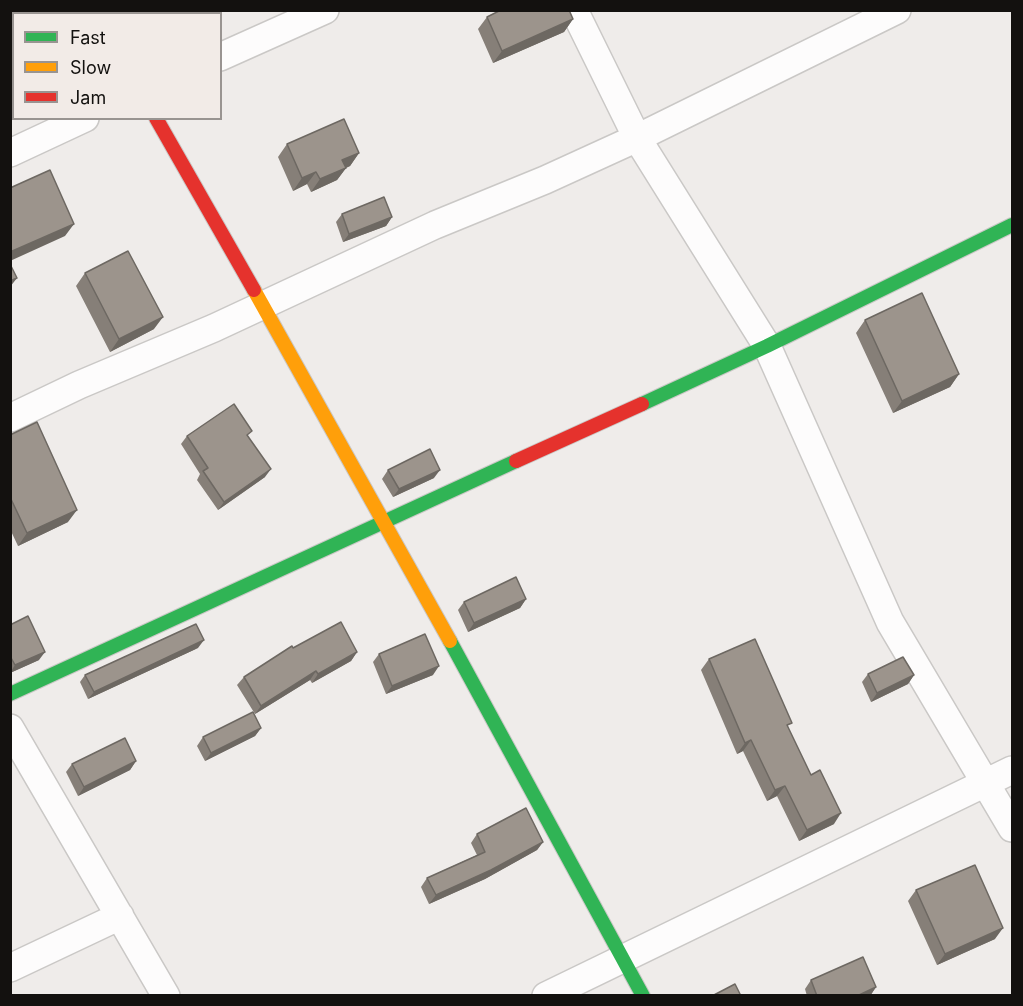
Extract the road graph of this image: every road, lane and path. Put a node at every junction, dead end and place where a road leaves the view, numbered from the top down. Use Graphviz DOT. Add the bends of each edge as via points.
graph roads {
  1 [pos="325,10"];
  2 [pos="574,10"];
  3 [pos="897,10"];
  4 [pos="222,56"];
  5 [pos="82,120"];
  6 [pos="157,120"];
  7 [pos="637,138"];
  8 [pos="10,153"];
  9 [pos="1012,225"];
  10 [pos="263,304"];
  11 [pos="767,346"];
  12 [pos="10,418"];
  13 [pos="385,522"];
  14 [pos="10,694"];
  15 [pos="10,728"];
  16 [pos="1012,770"];
  17 [pos="986,782"];
  18 [pos="1012,828"];
  19 [pos="120,916"];
  20 [pos="624,958"];
  21 [pos="10,968"];
  22 [pos="166,996"];
  23 [pos="546,996"];
  24 [pos="644,996"];
  1 -- 4 [label="street"];
  2 -- 7 [label="street"];
  3 -- 7 [label="street"];
  5 -- 8 [label="street"];
  6 -- 10 [label="street"];
  7 -- 10 [label="street"];
  7 -- 11 [label="street"];
  9 -- 11 [label="street"];
  10 -- 12 [label="street"];
  10 -- 13 [label="street"];
  11 -- 13 [label="street"];
  11 -- 17 [label="street" via="890,622"];
  13 -- 14 [label="street"];
  13 -- 20 [label="street"];
  15 -- 19 [label="street"];
  16 -- 17 [label="street"];
  17 -- 18 [label="street"];
  17 -- 20 [label="street"];
  19 -- 21 [label="street"];
  19 -- 22 [label="street"];
  20 -- 23 [label="street"];
  20 -- 24 [label="street"];
}
